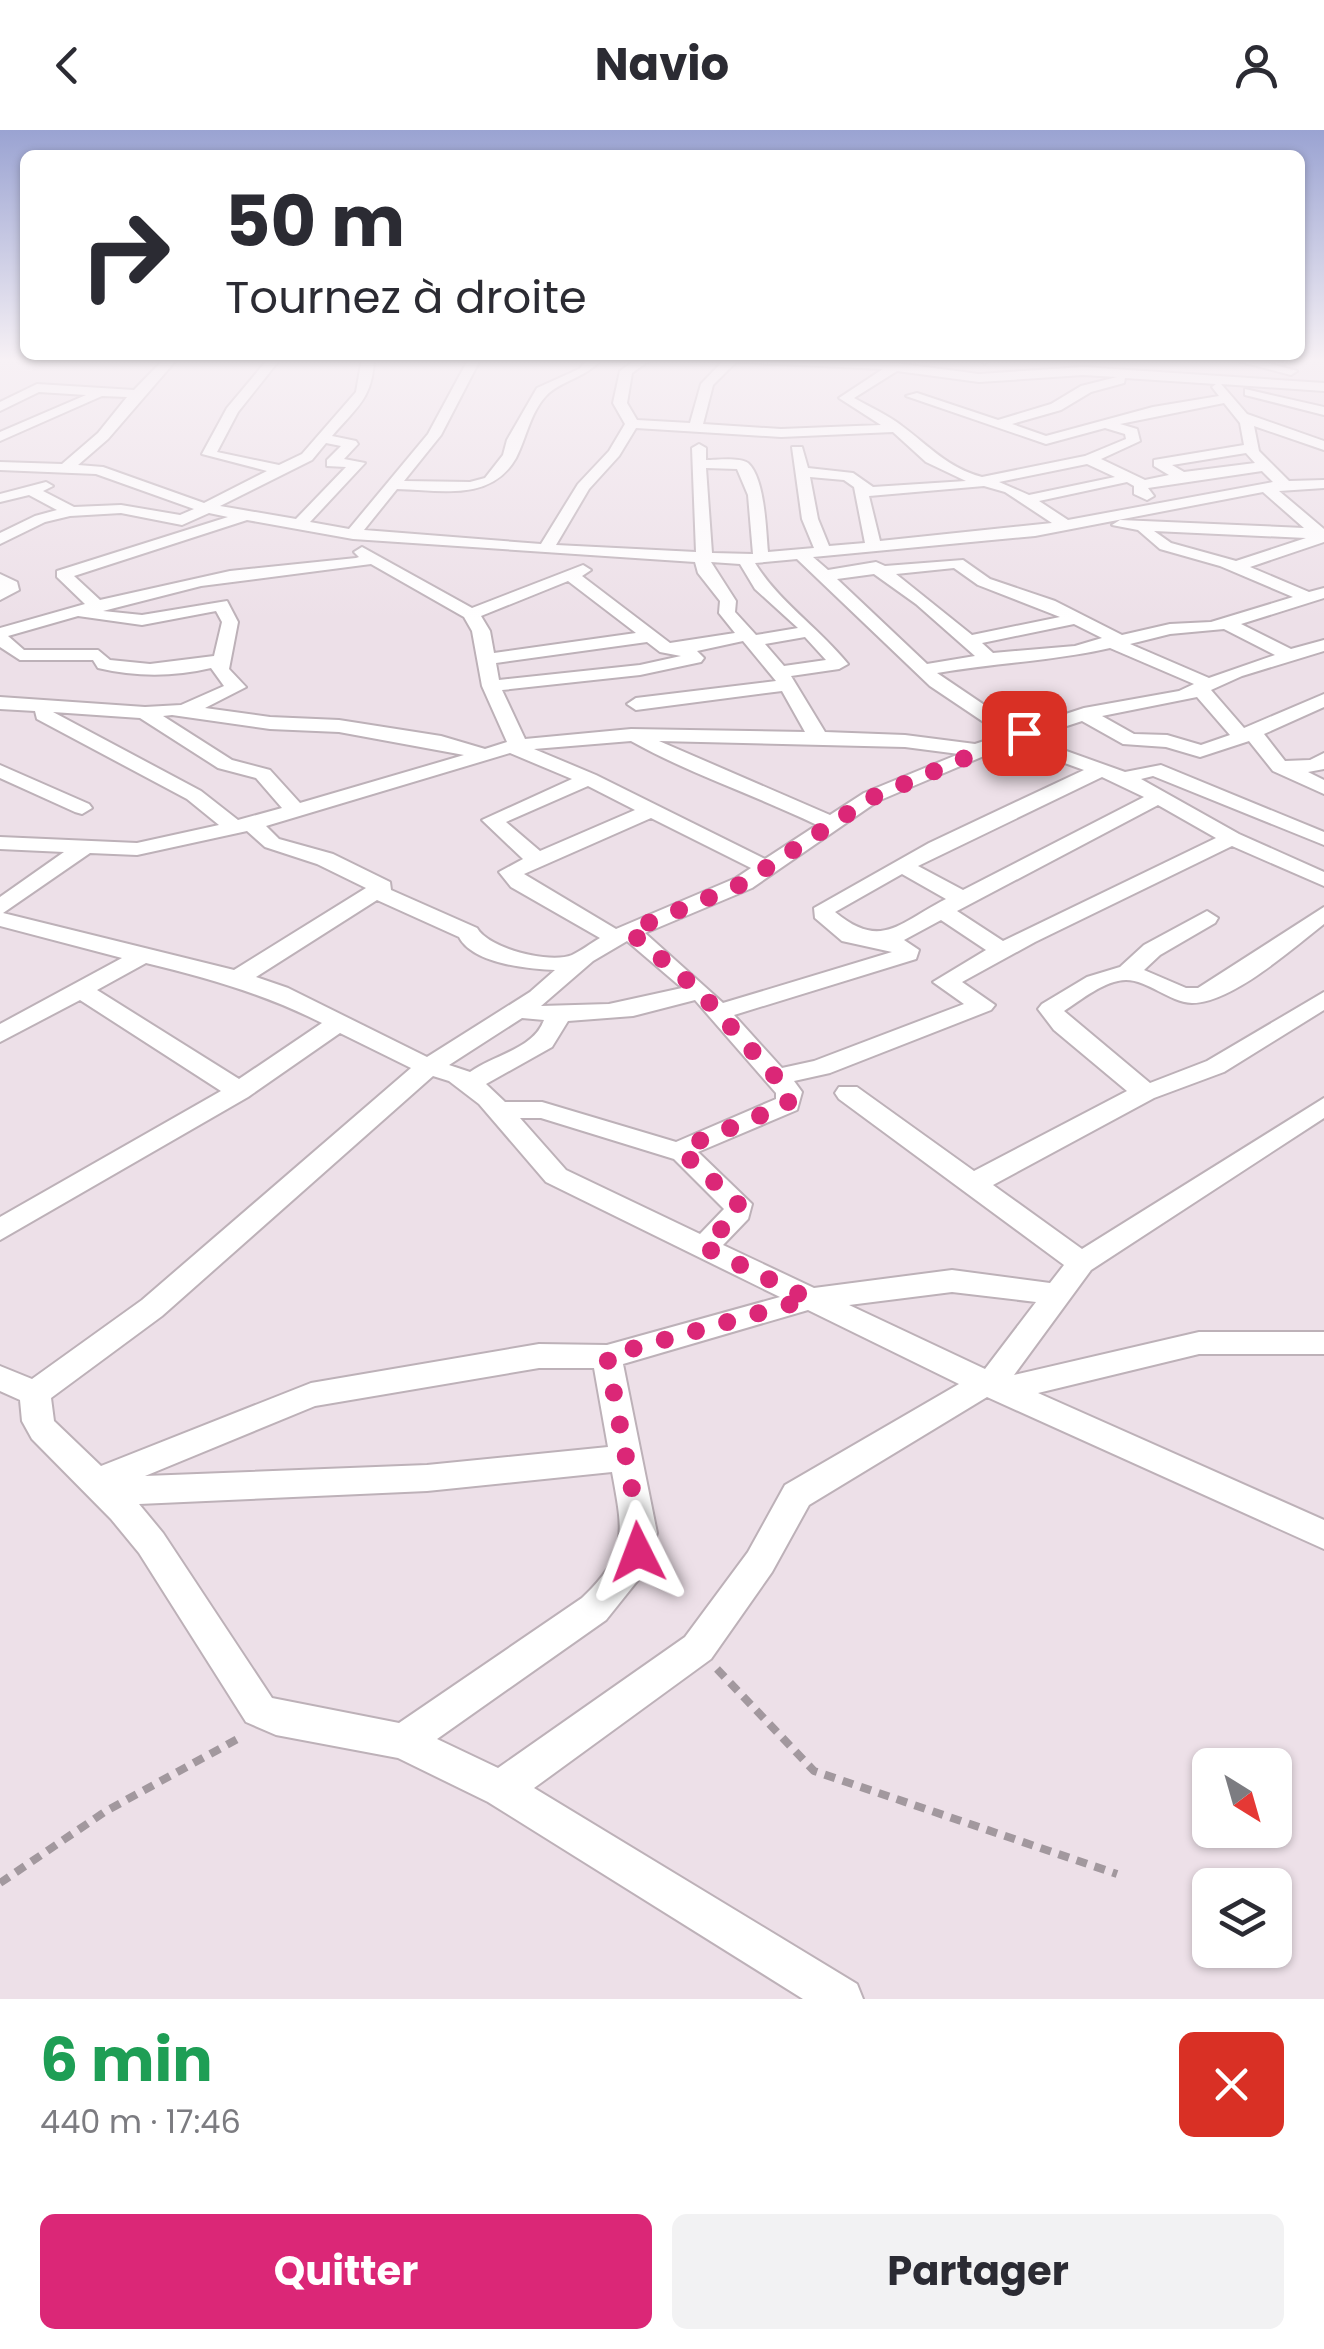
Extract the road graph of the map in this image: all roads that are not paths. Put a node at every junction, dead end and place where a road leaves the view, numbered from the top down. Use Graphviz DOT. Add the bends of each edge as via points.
graph roads {
  1 [pos="94,445"];
  2 [pos="214,445"];
  3 [pos="317,445"];
  4 [pos="350,445"];
  5 [pos="426,445"];
  6 [pos="513,445"];
  7 [pos="619,445"];
  8 [pos="697,445"];
  9 [pos="784,445"];
  10 [pos="1122,445"];
  11 [pos="915,446"];
  12 [pos="897,447"];
  13 [pos="1251,448"];
  14 [pos="785,450"];
  15 [pos="816,450"];
  16 [pos="1088,459"];
  17 [pos="336,464"];
  18 [pos="698,464"];
  19 [pos="0,466"];
  20 [pos="1266,466"];
  21 [pos="288,467"];
  22 [pos="72,468"];
  23 [pos="804,472"];
  24 [pos="1126,477"];
  25 [pos="1182,477"];
  26 [pos="986,481"];
  27 [pos="1324,484"];
  28 [pos="394,485"];
  29 [pos="1142,485"];
  30 [pos="860,488"];
  31 [pos="32,491"];
  32 [pos="1283,493"];
  33 [pos="0,498"];
  34 [pos="1029,499"];
  35 [pos="1324,501"];
  36 [pos="1170,507"];
  37 [pos="206,508"];
  38 [pos="71,511"];
  39 [pos="247,515"];
  40 [pos="1100,520"];
  41 [pos="301,523"];
  42 [pos="1067,526"];
  43 [pos="326,528"];
  44 [pos="1144,528"];
  45 [pos="352,534"];
  46 [pos="1322,534"];
  47 [pos="0,538"];
  48 [pos="546,549"];
  49 [pos="865,550"];
  50 [pos="601,554"];
  51 [pos="827,554"];
  52 [pos="803,556"];
  53 [pos="703,557"];
  54 [pos="374,558"];
  55 [pos="753,559"];
  56 [pos="1234,567"];
  57 [pos="879,570"];
  58 [pos="570,575"];
  59 [pos="822,576"];
  60 [pos="0,579"];
  61 [pos="0,595"];
  62 [pos="1316,595"];
  63 [pos="98,606"];
  64 [pos="75,613"];
  65 [pos="471,614"];
  66 [pos="1074,619"];
  67 [pos="1226,623"];
  68 [pos="810,633"];
  69 [pos="0,635"];
  70 [pos="997,635"];
  71 [pos="652,636"];
  72 [pos="751,638"];
  73 [pos="1113,640"];
  74 [pos="968,642"];
  75 [pos="1324,644"];
  76 [pos="684,649"];
  77 [pos="1029,653"];
  78 [pos="1289,655"];
  79 [pos="225,658"];
  80 [pos="988,658"];
  81 [pos="486,660"];
  82 [pos="923,670"];
  83 [pos="784,679"];
  84 [pos="490,686"];
  85 [pos="1206,687"];
  86 [pos="1324,700"];
  87 [pos="0,703"];
  88 [pos="636,704"];
  89 [pos="44,710"];
  90 [pos="184,710"];
  91 [pos="145,712"];
  92 [pos="1084,714"];
  93 [pos="0,722"];
  94 [pos="1246,733"];
  95 [pos="635,735"];
  96 [pos="1015,737"];
  97 [pos="819,739"];
  98 [pos="515,746"];
  99 [pos="976,750"];
  100 [pos="483,754"];
  101 [pos="1324,759"];
  102 [pos="1103,769"];
  103 [pos="1288,770"];
  104 [pos="0,772"];
  105 [pos="589,778"];
  106 [pos="1124,778"];
  107 [pos="1324,788"];
  108 [pos="1161,796"];
  109 [pos="82,808"];
  110 [pos="296,811"];
  111 [pos="650,811"];
  112 [pos="832,824"];
  113 [pos="244,826"];
  114 [pos="1232,838"];
  115 [pos="1324,839"];
  116 [pos="0,843"];
  117 [pos="85,847"];
  118 [pos="537,860"];
  119 [pos="901,864"];
  120 [pos="767,868"];
  121 [pos="1324,880"];
  122 [pos="377,892"];
  123 [pos="960,898"];
  124 [pos="940,912"];
  125 [pos="1324,914"];
  126 [pos="1,918"];
  127 [pos="1207,918"];
  128 [pos="622,934"];
  129 [pos="886,942"];
  130 [pos="1003,951"];
  131 [pos="142,956"];
  132 [pos="576,963"];
  133 [pos="1128,972"];
  134 [pos="238,978"];
  135 [pos="81,990"];
  136 [pos="698,990"];
  137 [pos="1324,999"];
  138 [pos="516,1010"];
  139 [pos="716,1014"];
  140 [pos="558,1015"];
  141 [pos="340,1022"];
  142 [pos="0,1034"];
  143 [pos="428,1067"];
  144 [pos="776,1077"];
  145 [pos="472,1082"];
  146 [pos="238,1091"];
  147 [pos="1145,1092"];
  148 [pos="848,1093"];
  149 [pos="1324,1106"];
  150 [pos="499,1110"];
  151 [pos="683,1153"];
  152 [pos="974,1182"];
  153 [pos="0,1230"];
  154 [pos="704,1247"];
  155 [pos="1081,1263"];
  156 [pos="1057,1294"];
  157 [pos="809,1299"];
  158 [pos="1324,1343"];
  159 [pos="607,1356"];
  160 [pos="0,1378"];
  161 [pos="993,1386"];
  162 [pos="35,1393"];
  163 [pos="626,1458"];
  164 [pos="102,1489"];
  165 [pos="1324,1535"];
  166 [pos="404,1742"];
  167 [pos="502,1790"];
  168 [pos="821,1993"];
  1 -- 22 [label="street"];
  2 -- 21 [label="street" via="209,454"];
  3 -- 21 [label="street"];
  4 -- 17 [label="street" via="330,461"];
  5 -- 28 [label="street"];
  6 -- 28 [label="street" via="490,482"];
  7 -- 48 [label="street" via="583,487"];
  8 -- 18 [label="street"];
  9 -- 14 [label="street"];
  10 -- 16 [label="street"];
  11 -- 12 [label="street"];
  11 -- 26 [label="street" via="963,476"];
  13 -- 20 [label="street"];
  13 -- 25 [label="street" via="1159,462"];
  14 -- 15 [label="street"];
  14 -- 23 [label="street"];
  16 -- 24 [label="street"];
  16 -- 26 [label="street"];
  17 -- 21 [label="street"];
  17 -- 41 [label="street" via="359,465"];
  18 -- 53 [label="street"];
  18 -- 55 [label="street" via="742,464 755,496"];
  19 -- 22 [label="street"];
  20 -- 25 [label="street"];
  20 -- 32 [label="street"];
  21 -- 37 [label="street"];
  22 -- 31 [label="street"];
  22 -- 37 [label="street" via="98,470"];
  23 -- 30 [label="street" via="848,476"];
  23 -- 51 [label="street" via="812,536"];
  24 -- 29 [label="street"];
  24 -- 34 [label="street"];
  25 -- 29 [label="street"];
  26 -- 30 [label="street" via="916,491"];
  26 -- 34 [label="street"];
  27 -- 32 [label="street"];
  28 -- 45 [label="street"];
  29 -- 36 [label="street" via="1139,491"];
  30 -- 49 [label="street"];
  31 -- 33 [label="street"];
  31 -- 38 [label="street"];
  32 -- 35 [label="street"];
  32 -- 36 [label="street" via="1266,487"];
  32 -- 46 [label="street"];
  34 -- 42 [label="street"];
  36 -- 40 [label="street"];
  37 -- 38 [label="street" via="182,520 121,509"];
  37 -- 39 [label="street"];
  38 -- 47 [label="street"];
  39 -- 41 [label="street"];
  39 -- 63 [label="street" via="63,574"];
  40 -- 42 [label="street"];
  40 -- 44 [label="street"];
  41 -- 43 [label="street"];
  42 -- 49 [label="street"];
  43 -- 45 [label="street"];
  43 -- 54 [label="street"];
  44 -- 46 [label="street"];
  44 -- 56 [label="street" via="1164,544"];
  45 -- 48 [label="street"];
  46 -- 56 [label="street"];
  48 -- 50 [label="street"];
  49 -- 51 [label="street"];
  49 -- 57 [label="street"];
  50 -- 53 [label="street"];
  50 -- 58 [label="street"];
  51 -- 52 [label="street"];
  52 -- 55 [label="street"];
  52 -- 59 [label="street"];
  53 -- 55 [label="street"];
  53 -- 72 [label="street" via="706,573 728,601 727,613"];
  54 -- 63 [label="street" via="330,570 236,575"];
  54 -- 65 [label="street"];
  55 -- 68 [label="street" via="760,586"];
  56 -- 62 [label="street"];
  57 -- 59 [label="street"];
  57 -- 66 [label="street" via="957,563 984,582"];
  57 -- 74 [label="street"];
  58 -- 65 [label="street"];
  58 -- 71 [label="street"];
  59 -- 82 [label="street"];
  60 -- 61 [label="street" via="12,586"];
  62 -- 67 [label="street"];
  63 -- 64 [label="street"];
  64 -- 69 [label="street"];
  64 -- 79 [label="street" via="142,620 218,604 230,622"];
  65 -- 81 [label="street"];
  66 -- 70 [label="street"];
  66 -- 73 [label="street"];
  67 -- 73 [label="street"];
  67 -- 78 [label="street"];
  68 -- 72 [label="street"];
  68 -- 83 [label="street" via="839,664"];
  69 -- 79 [label="street" via="20,655 98,655 104,664 131,670"];
  70 -- 74 [label="street"];
  70 -- 77 [label="street"];
  71 -- 76 [label="street" via="666,648"];
  71 -- 81 [label="street"];
  72 -- 76 [label="street"];
  72 -- 83 [label="street"];
  73 -- 77 [label="street"];
  73 -- 85 [label="street"];
  74 -- 80 [label="street"];
  75 -- 78 [label="street"];
  76 -- 84 [label="street" via="695,658"];
  77 -- 80 [label="street"];
  78 -- 85 [label="street"];
  79 -- 90 [label="street" via="222,675 237,688"];
  80 -- 82 [label="street"];
  81 -- 84 [label="street"];
  82 -- 96 [label="street"];
  83 -- 88 [label="street"];
  83 -- 97 [label="street"];
  84 -- 98 [label="street"];
  85 -- 92 [label="street" via="1172,700"];
  85 -- 94 [label="street"];
  86 -- 94 [label="street"];
  87 -- 89 [label="street"];
  89 -- 91 [label="street"];
  89 -- 93 [label="street"];
  89 -- 113 [label="street"];
  90 -- 91 [label="street"];
  90 -- 100 [label="street" via="441,742"];
  91 -- 110 [label="street" via="225,764 263,774"];
  92 -- 94 [label="street" via="1130,740 1167,740 1188,750 1211,750"];
  92 -- 96 [label="street"];
  94 -- 103 [label="street"];
  95 -- 97 [label="street"];
  95 -- 98 [label="street"];
  95 -- 112 [label="street"];
  96 -- 99 [label="street"];
  96 -- 102 [label="street"];
  97 -- 99 [label="street"];
  98 -- 100 [label="street"];
  98 -- 105 [label="street"];
  99 -- 112 [label="street" via="871,798"];
  100 -- 110 [label="street"];
  101 -- 103 [label="street"];
  102 -- 106 [label="street"];
  102 -- 119 [label="street"];
  103 -- 107 [label="street"];
  104 -- 109 [label="street"];
  105 -- 111 [label="street"];
  105 -- 118 [label="street" via="492,820"];
  106 -- 108 [label="street"];
  106 -- 115 [label="street" via="1154,769"];
  108 -- 114 [label="street"];
  108 -- 123 [label="street"];
  110 -- 113 [label="street"];
  111 -- 118 [label="street"];
  111 -- 120 [label="street"];
  112 -- 120 [label="street"];
  113 -- 117 [label="street" via="137,849"];
  113 -- 122 [label="street" via="382,886"];
  114 -- 121 [label="street"];
  114 -- 130 [label="street"];
  116 -- 117 [label="street"];
  117 -- 126 [label="street"];
  118 -- 128 [label="street" via="510,872"];
  119 -- 123 [label="street"];
  119 -- 129 [label="street" via="823,912 850,936"];
  120 -- 128 [label="street" via="725,893"];
  122 -- 132 [label="street" via="510,958"];
  122 -- 134 [label="street"];
  123 -- 124 [label="street"];
  124 -- 129 [label="street"];
  124 -- 130 [label="street"];
  125 -- 133 [label="street" via="1201,995"];
  126 -- 131 [label="street"];
  127 -- 133 [label="street"];
  128 -- 132 [label="street"];
  128 -- 136 [label="street"];
  129 -- 139 [label="street" via="909,952"];
  130 -- 144 [label="street" via="945,982 982,1007 821,1067"];
  131 -- 134 [label="street"];
  131 -- 135 [label="street"];
  132 -- 138 [label="street"];
  133 -- 147 [label="street" via="1095,982 1050,1012"];
  134 -- 141 [label="street"];
  135 -- 142 [label="street"];
  135 -- 146 [label="street"];
  136 -- 139 [label="street"];
  136 -- 140 [label="street" via="666,1003"];
  137 -- 147 [label="street" via="1248,1046"];
  138 -- 140 [label="street"];
  138 -- 143 [label="street"];
  139 -- 144 [label="street"];
  140 -- 145 [label="street" via="547,1042"];
  141 -- 143 [label="street"];
  141 -- 146 [label="street"];
  143 -- 145 [label="street"];
  143 -- 162 [label="street" via="152,1308"];
  144 -- 151 [label="street" via="789,1092 788,1104"];
  145 -- 150 [label="street"];
  146 -- 153 [label="street"];
  147 -- 152 [label="street"];
  148 -- 152 [label="street"];
  149 -- 155 [label="street"];
  150 -- 151 [label="street" via="542,1110"];
  150 -- 154 [label="street" via="556,1176"];
  151 -- 154 [label="street" via="738,1204"];
  152 -- 155 [label="street"];
  154 -- 157 [label="street"];
  155 -- 156 [label="street"];
  156 -- 157 [label="street" via="952,1282"];
  156 -- 161 [label="street"];
  157 -- 159 [label="street"];
  157 -- 161 [label="street"];
  158 -- 161 [label="street" via="1199,1343"];
  159 -- 163 [label="street"];
  159 -- 164 [label="street" via="538,1356 311,1395"];
  160 -- 162 [label="street"];
  161 -- 165 [label="street"];
  161 -- 167 [label="street" via="797,1496 760,1562 698,1648"];
  162 -- 164 [label="street" via="43,1430"];
  163 -- 164 [label="street" via="465,1475"];
  163 -- 166 [label="street" via="638,1552 608,1597"];
  164 -- 166 [label="street" via="151,1543 260,1710"];
  166 -- 167 [label="street"];
  167 -- 168 [label="street"];
}
